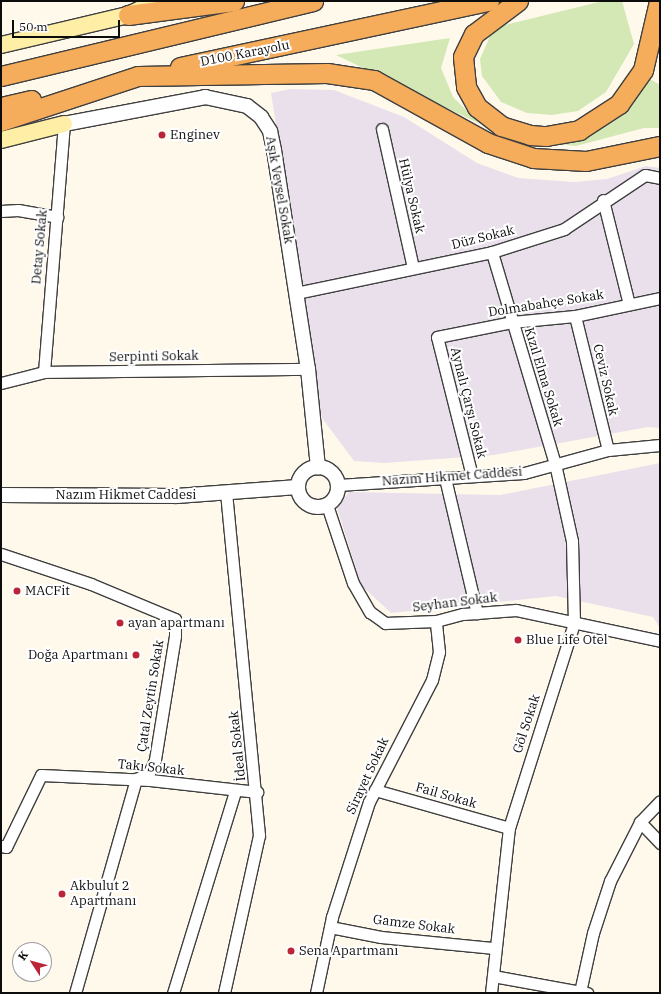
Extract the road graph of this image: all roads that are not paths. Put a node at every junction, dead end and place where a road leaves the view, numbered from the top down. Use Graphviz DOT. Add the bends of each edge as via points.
graph roads {
  1 [pos="148,1"];
  2 [pos="158,1"];
  3 [pos="172,1"];
  4 [pos="234,1"];
  5 [pos="313,1"];
  6 [pos="489,1"];
  7 [pos="518,1"];
  8 [pos="659,1"];
  9 [pos="128,15"];
  10 [pos="1,45"];
  11 [pos="1,76"];
  12 [pos="138,76"];
  13 [pos="1,107"];
  14 [pos="1,121"];
  15 [pos="64,124"];
  16 [pos="382,129"];
  17 [pos="1,140"];
  18 [pos="660,146"];
  19 [pos="660,178"];
  20 [pos="603,200"];
  21 [pos="1,211"];
  22 [pos="57,217"];
  23 [pos="492,252"];
  24 [pos="413,268"];
  25 [pos="296,293"];
  26 [pos="660,298"];
  27 [pos="630,304"];
  28 [pos="575,316"];
  29 [pos="512,322"];
  30 [pos="436,337"];
  31 [pos="308,368"];
  32 [pos="44,372"];
  33 [pos="1,383"];
  34 [pos="659,449"];
  35 [pos="608,450"];
  36 [pos="555,464"];
  37 [pos="318,467"];
  38 [pos="472,476"];
  39 [pos="445,478"];
  40 [pos="338,485"];
  41 [pos="298,487"];
  42 [pos="226,493"];
  43 [pos="1,496"];
  44 [pos="327,505"];
  45 [pos="1,554"];
  46 [pos="477,613"];
  47 [pos="436,621"];
  48 [pos="574,623"];
  49 [pos="660,641"];
  50 [pos="136,779"];
  51 [pos="375,790"];
  52 [pos="235,791"];
  53 [pos="257,792"];
  54 [pos="660,801"];
  55 [pos="640,822"];
  56 [pos="509,828"];
  57 [pos="660,843"];
  58 [pos="1,846"];
  59 [pos="330,927"];
  60 [pos="494,948"];
  61 [pos="493,976"];
  62 [pos="318,992"];
  63 [pos="584,992"];
  64 [pos="76,993"];
  65 [pos="173,993"];
  66 [pos="224,993"];
  67 [pos="491,993"];
  1 -- 9 [label="street"];
  2 -- 9 [label="main road"];
  3 -- 9 [label="highway"];
  4 -- 9 [label="highway"];
  5 -- 11 [label="highway"];
  6 -- 12 [label="highway, D100 Karayolu"];
  7 -- 8 [label="highway" via="474,34 463,57 466,87 477,107 502,126 530,135 546,136 579,130 618,104 642,70"];
  9 -- 10 [label="main road"];
  12 -- 13 [label="highway, D100 Karayolu"];
  12 -- 14 [label="highway"];
  12 -- 18 [label="highway" via="327,73 368,79 398,91 488,143 514,154 560,162 586,161"];
  15 -- 17 [label="main road"];
  15 -- 22 [label="street, Detay Sokak"];
  15 -- 25 [label="street, Aşık Veysel Sokak" via="205,97 247,106 261,118 270,131"];
  16 -- 24 [label="street, Hülya Sokak"];
  19 -- 20 [label="street, Düz Sokak" via="645,175"];
  20 -- 23 [label="street, Düz Sokak" via="585,218 564,229"];
  20 -- 27 [label="street"];
  21 -- 22 [label="street" via="18,210"];
  22 -- 32 [label="street, Detay Sokak"];
  23 -- 24 [label="street, Düz Sokak"];
  23 -- 29 [label="street, Kızıl Elma Sokak"];
  24 -- 25 [label="street, Düz Sokak"];
  25 -- 31 [label="street, Aşık Veysel Sokak"];
  26 -- 27 [label="street, Dolmabahçe Sokak"];
  27 -- 28 [label="street, Dolmabahçe Sokak"];
  28 -- 29 [label="street, Dolmabahçe Sokak"];
  28 -- 35 [label="street, Ceviz Sokak"];
  29 -- 30 [label="street, Dolmabahçe Sokak"];
  29 -- 36 [label="street, Kızıl Elma Sokak"];
  30 -- 38 [label="street, Aynalı Çarşı Sokak"];
  31 -- 32 [label="street, Serpinti Sokak"];
  31 -- 37 [label="street, Aşık Veysel Sokak"];
  32 -- 33 [label="street, Serpinti Sokak"];
  34 -- 35 [label="street, Nazım Hikmet Caddesi"];
  35 -- 36 [label="street, Nazım Hikmet Caddesi"];
  36 -- 38 [label="street, Nazım Hikmet Caddesi" via="524,473"];
  36 -- 48 [label="street, Göl Sokak" via="572,541"];
  37 -- 40 [label="street" via="332,473"];
  37 -- 41 [label="street" via="306,471"];
  38 -- 39 [label="street, Nazım Hikmet Caddesi"];
  39 -- 40 [label="street, Nazım Hikmet Caddesi"];
  39 -- 46 [label="street"];
  40 -- 44 [label="street" via="336,497"];
  41 -- 42 [label="street, Nazım Hikmet Caddesi"];
  41 -- 44 [label="street" via="305,503 316,507"];
  42 -- 43 [label="street, Nazım Hikmet Caddesi"];
  42 -- 53 [label="street, İdeal Sokak"];
  44 -- 47 [label="street, Seyhan Sokak" via="353,583 370,612 385,624"];
  45 -- 50 [label="street, Çatal Zeytin Sokak" via="91,584 175,619 175,636 155,760 149,773"];
  46 -- 47 [label="street, Seyhan Sokak"];
  46 -- 48 [label="street, Seyhan Sokak" via="516,610"];
  47 -- 51 [label="street, Sirayet Sokak" via="439,652 432,680"];
  48 -- 49 [label="street, Seyhan Sokak"];
  48 -- 56 [label="street, Göl Sokak"];
  50 -- 52 [label="street, Takı Sokak"];
  50 -- 58 [label="street, Takı Sokak" via="41,775 6,846"];
  50 -- 64 [label="street"];
  51 -- 56 [label="street, Fail Sokak"];
  51 -- 59 [label="street, Sirayet Sokak"];
  52 -- 53 [label="street, Takı Sokak"];
  52 -- 65 [label="street"];
  53 -- 66 [label="street, İdeal Sokak" via="259,835"];
  54 -- 55 [label="street"];
  55 -- 57 [label="street"];
  55 -- 63 [label="street" via="610,881 593,933"];
  56 -- 60 [label="street, Göl Sokak" via="508,862"];
  59 -- 60 [label="street, Gamze Sokak" via="381,937"];
  59 -- 62 [label="street, Sirayet Sokak"];
  60 -- 61 [label="street, Göl Sokak"];
  61 -- 63 [label="street"];
  61 -- 67 [label="street, Göl Sokak"];
}
